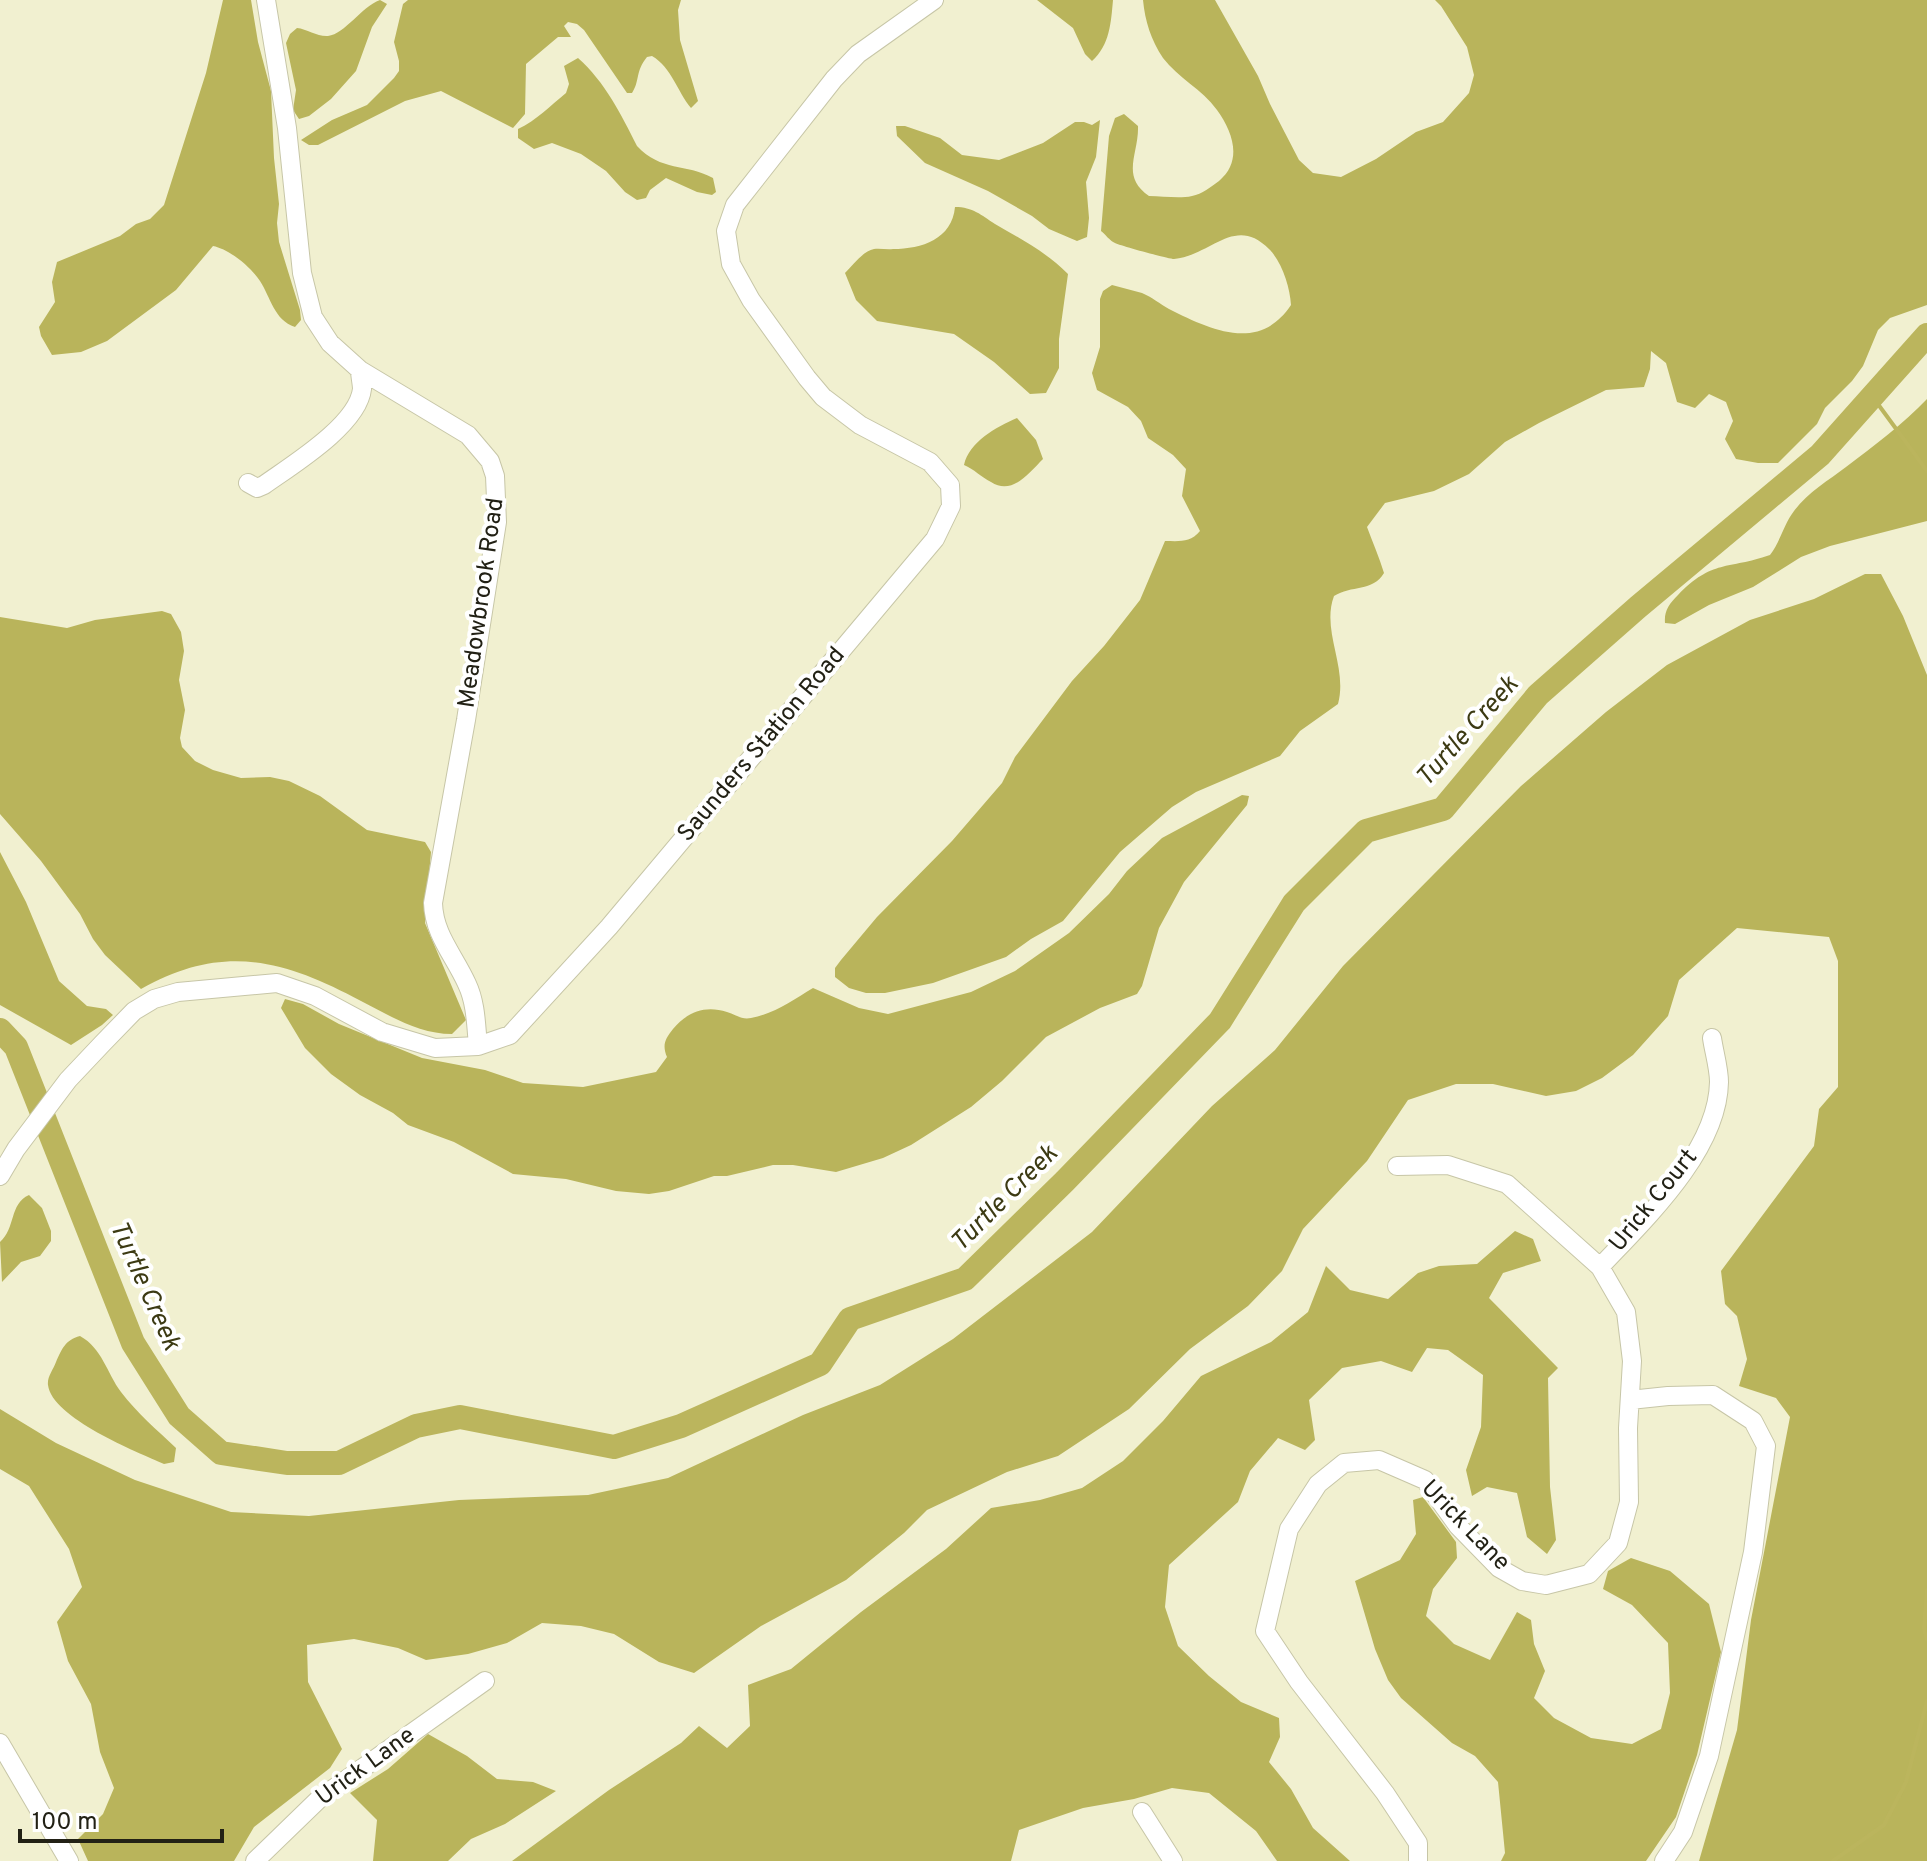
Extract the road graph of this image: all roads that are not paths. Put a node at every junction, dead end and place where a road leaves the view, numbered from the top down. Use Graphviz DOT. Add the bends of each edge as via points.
graph roads {
  1 [pos="266,0"];
  2 [pos="934,0"];
  3 [pos="360,370"];
  4 [pos="248,483"];
  5 [pos="1712,1038"];
  6 [pos="478,1046"];
  7 [pos="1397,1166"];
  8 [pos="0,1176"];
  9 [pos="1600,1267"];
  10 [pos="1630,1400"];
  11 [pos="485,1681"];
  12 [pos="0,1743"];
  13 [pos="1142,1812"];
  14 [pos="69,1861"];
  15 [pos="255,1861"];
  16 [pos="1173,1861"];
  17 [pos="1418,1861"];
  18 [pos="1664,1861"];
  1 -- 3 [label="street, Meadowbrook Road" via="306,295 321,331"];
  2 -- 6 [label="street, Saunders Station Road" via="858,54 834,79 735,205 726,231 731,264 807,378 860,425 930,462 950,485 947,516 935,539 609,927 510,1035"];
  3 -- 4 [label="street" via="362,389 348,418 264,485"];
  3 -- 6 [label="street, Meadowbrook Road" via="468,435 490,461 498,489 497,522 433,903 436,928 469,986"];
  5 -- 9 [label="street, Urick Court" via="1719,1082 1711,1125 1683,1171"];
  6 -- 8 [label="street, Saunders Station Road" via="443,1049 412,1042 277,983 208,987 154,999 134,1011 68,1080"];
  7 -- 9 [label="street, Urick Lane" via="1448,1165 1507,1184"];
  9 -- 10 [label="street, Urick Lane" via="1626,1312"];
  10 -- 17 [label="street, Urick Lane" via="1629,1502 1618,1543 1589,1574 1546,1585 1522,1581 1499,1568 1458,1526 1425,1480 1379,1460 1344,1463 1318,1484 1289,1529 1265,1631 1385,1793 1418,1843"];
  10 -- 18 [label="street" via="1713,1395 1753,1421 1766,1446 1753,1552 1709,1756 1683,1832"];
  11 -- 15 [label="street, Urick Lane" via="319,1799"];
  12 -- 14 [label="street"];
  13 -- 16 [label="street"];
}
